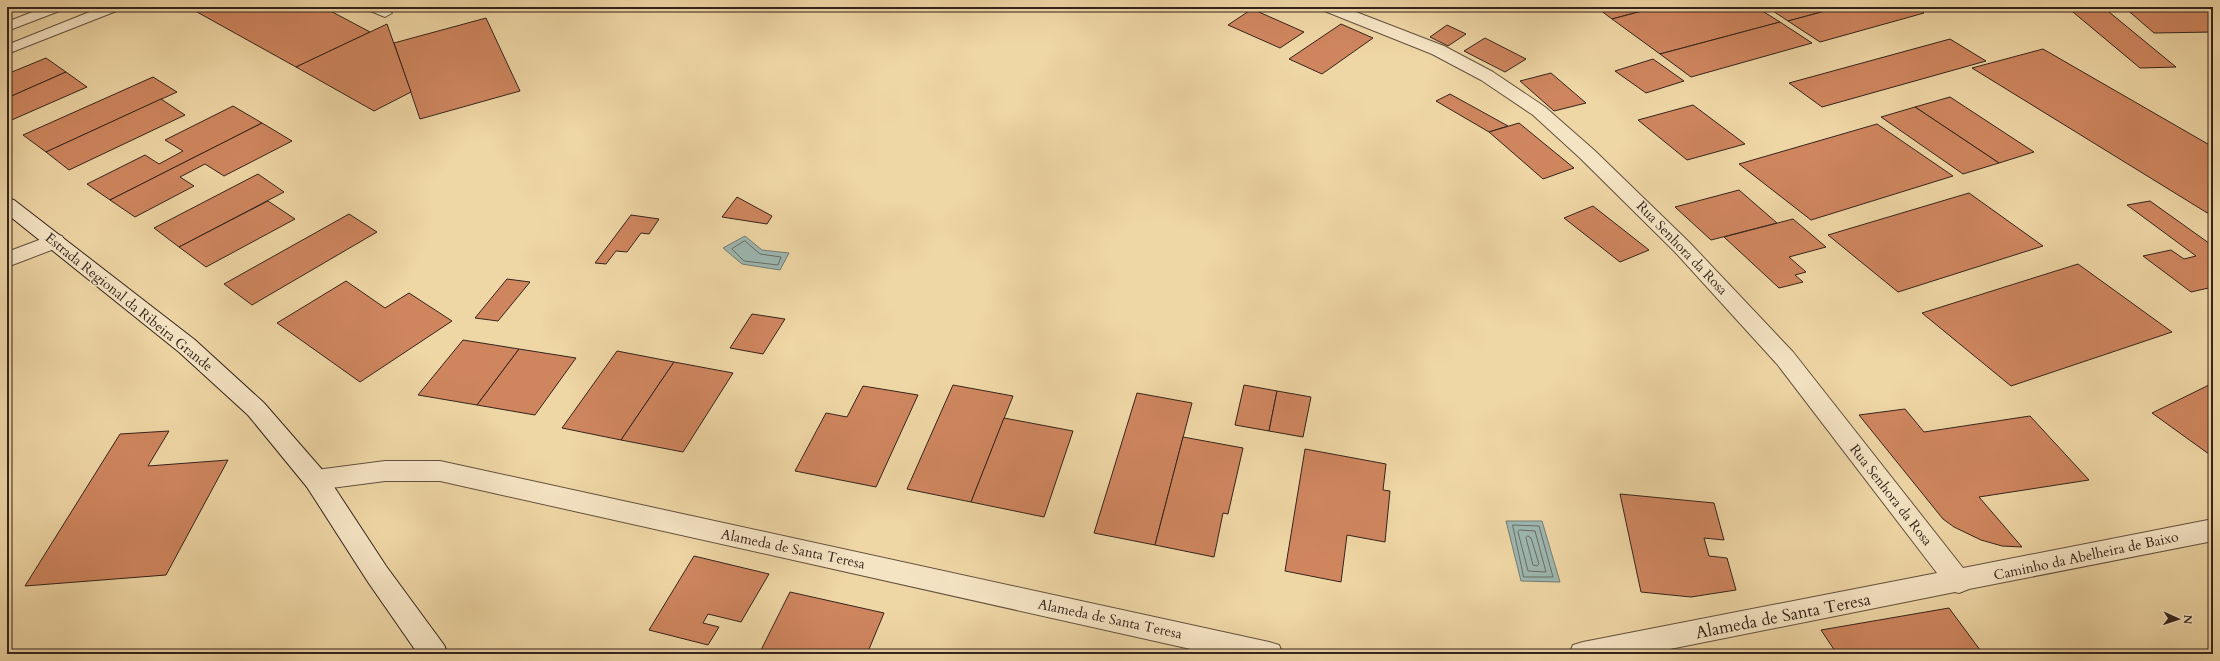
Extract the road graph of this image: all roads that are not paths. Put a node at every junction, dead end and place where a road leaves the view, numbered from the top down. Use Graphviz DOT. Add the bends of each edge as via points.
graph roads {
  1 [pos="57,7"];
  2 [pos="114,7"];
  3 [pos="1328,7"];
  4 [pos="7,27"];
  5 [pos="7,50"];
  6 [pos="7,204"];
  7 [pos="55,241"];
  8 [pos="7,260"];
  9 [pos="316,480"];
  10 [pos="2213,530"];
  11 [pos="1959,582"];
  12 [pos="434,654"];
  13 [pos="1268,654"];
  14 [pos="1584,654"];
  1 -- 4 [label="lane"];
  2 -- 5 [label="lane"];
  3 -- 11 [label="street, Rua Senhora da Rosa" via="1438,50 1487,76 1539,111 1587,154 1682,247 1785,358"];
  6 -- 7 [label="street, Estrada Regional da Ribeira Grande"];
  7 -- 8 [label="street"];
  7 -- 9 [label="street, Estrada Regional da Ribeira Grande" via="188,346 256,409"];
  9 -- 12 [label="street, Estrada Regional da Ribeira Grande" via="377,574"];
  9 -- 13 [label="street, Alameda de Santa Teresa" via="385,471 440,471"];
  10 -- 11 [label="street, Caminho da Abelheira de Baixo"];
  11 -- 14 [label="street, Alameda de Santa Teresa"];
}
